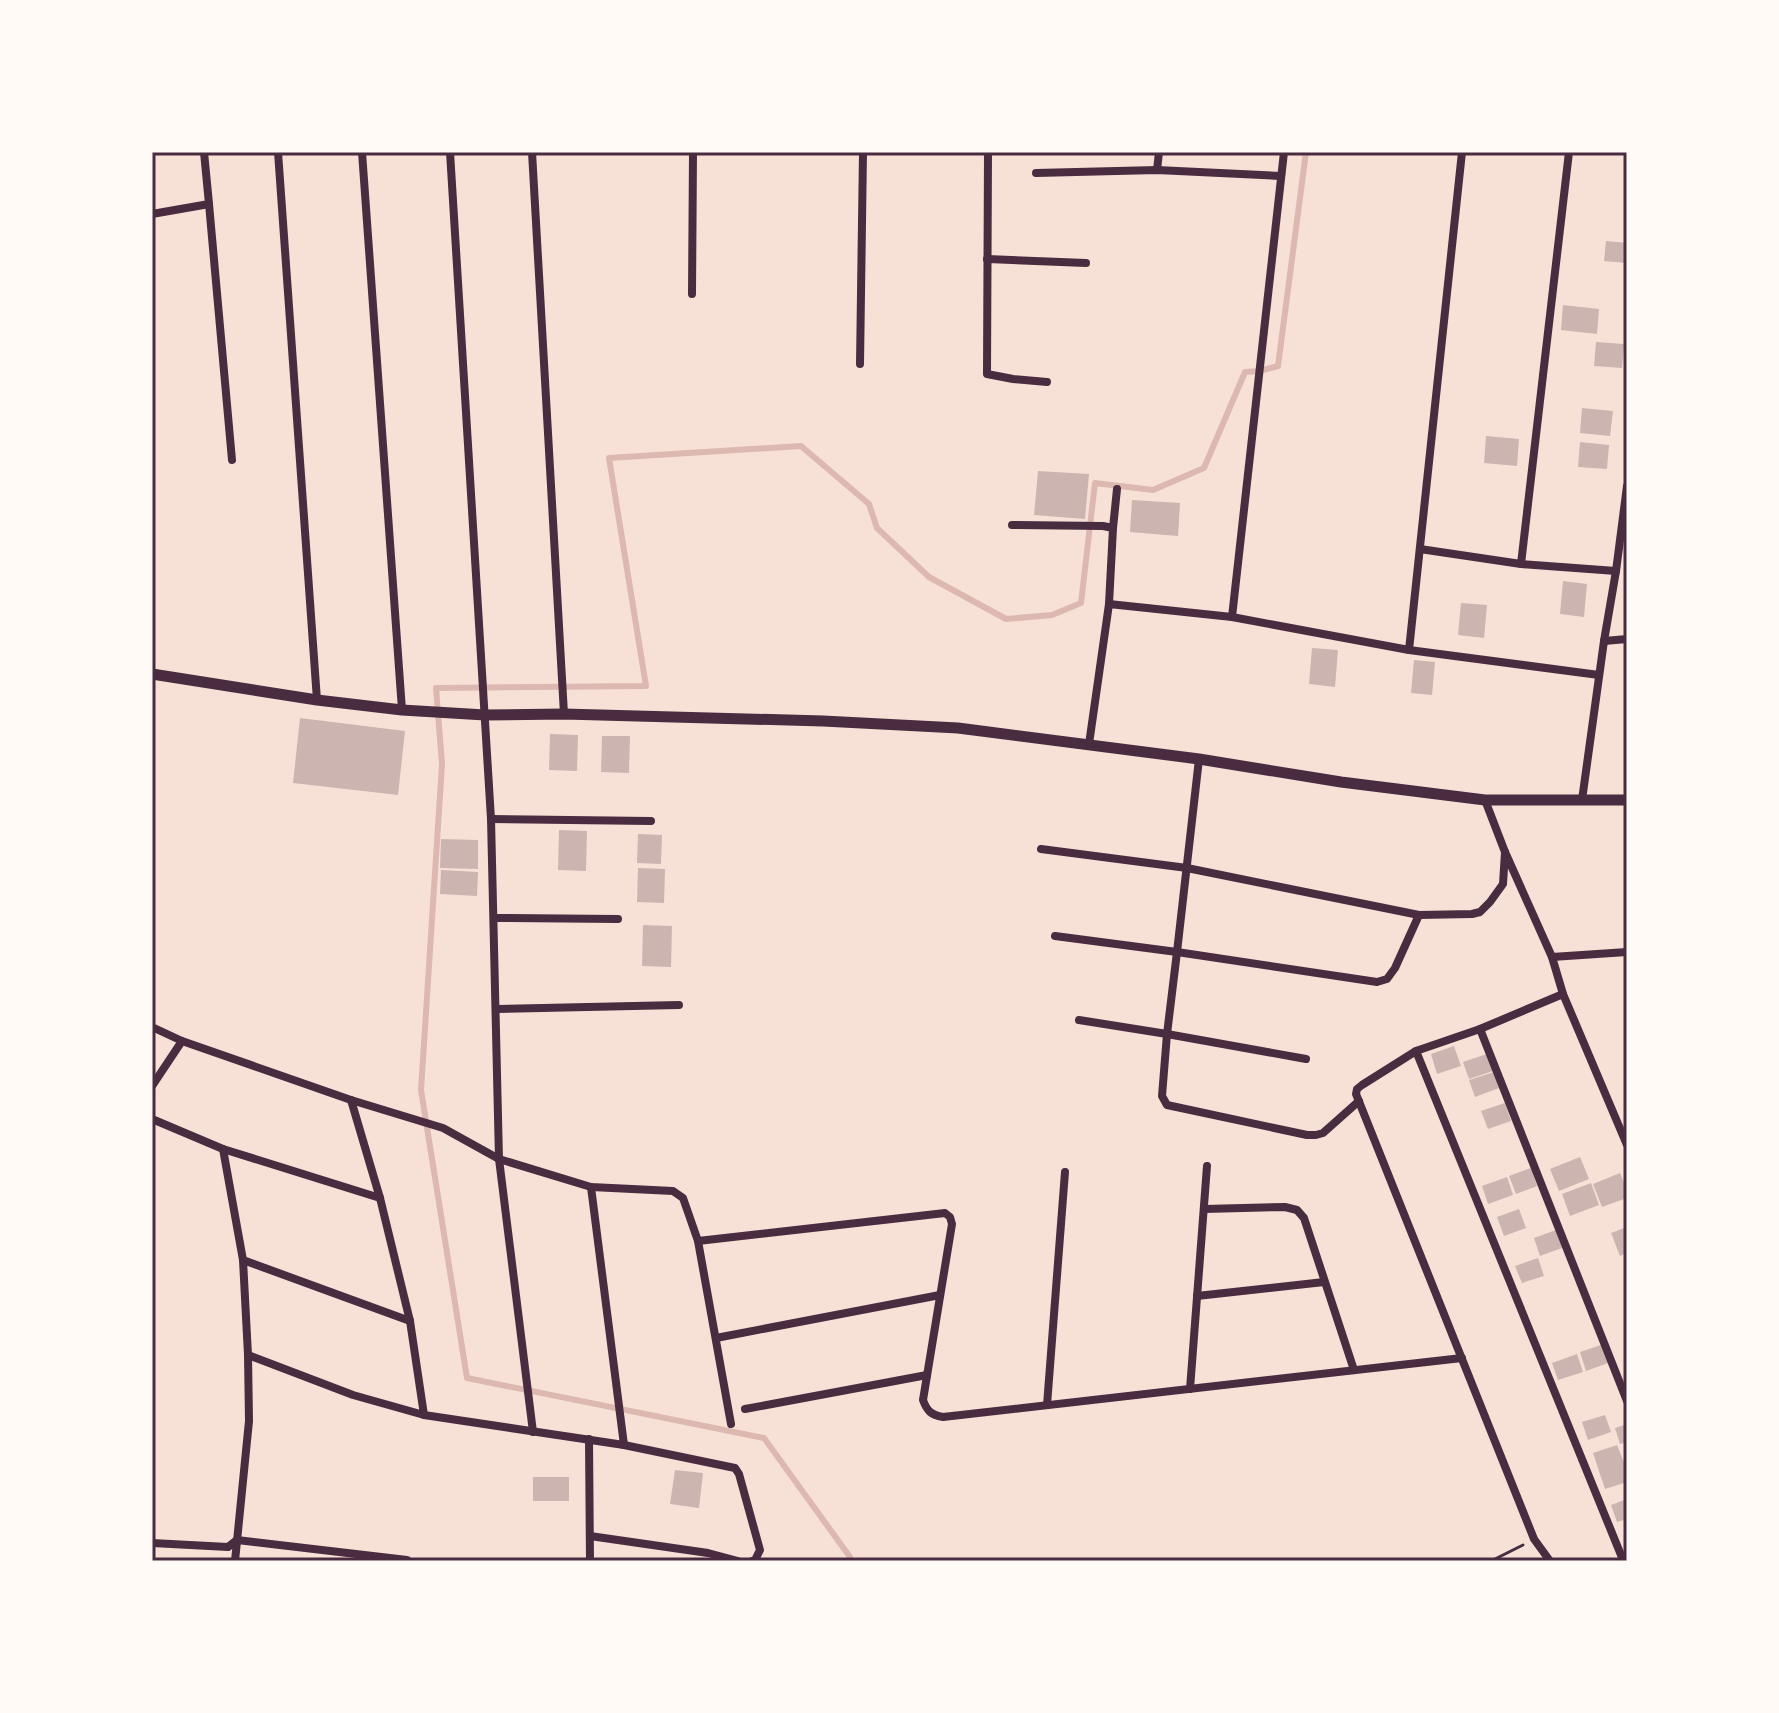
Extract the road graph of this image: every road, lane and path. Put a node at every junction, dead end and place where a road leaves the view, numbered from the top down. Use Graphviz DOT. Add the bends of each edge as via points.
graph roads {
  1 [pos="204,152"];
  2 [pos="278,152"];
  3 [pos="362,152"];
  4 [pos="450,152"];
  5 [pos="532,152"];
  6 [pos="693,152"];
  7 [pos="863,152"];
  8 [pos="988,152"];
  9 [pos="1159,152"];
  10 [pos="1284,152"];
  11 [pos="1462,152"];
  12 [pos="1569,152"];
  13 [pos="1157,170"];
  14 [pos="1036,173"];
  15 [pos="1281,176"];
  16 [pos="209,204"];
  17 [pos="152,214"];
  18 [pos="987,259"];
  19 [pos="1086,263"];
  20 [pos="692,294"];
  21 [pos="860,364"];
  22 [pos="1047,382"];
  23 [pos="232,460"];
  24 [pos="1627,486"];
  25 [pos="1117,489"];
  26 [pos="1625,514"];
  27 [pos="1012,525"];
  28 [pos="1113,528"];
  29 [pos="1420,549"];
  30 [pos="1521,564"];
  31 [pos="1616,571"];
  32 [pos="1109,604"];
  33 [pos="1232,617"];
  34 [pos="1627,639"];
  35 [pos="1604,641"];
  36 [pos="1409,650"];
  37 [pos="152,674"];
  38 [pos="1599,675"];
  39 [pos="317,700"];
  40 [pos="402,710"];
  41 [pos="564,714"];
  42 [pos="485,715"];
  43 [pos="1089,744"];
  44 [pos="1199,759"];
  45 [pos="1485,800"];
  46 [pos="1582,800"];
  47 [pos="1627,800"];
  48 [pos="491,819"];
  49 [pos="651,821"];
  50 [pos="1041,849"];
  51 [pos="1505,852"];
  52 [pos="1187,868"];
  53 [pos="1419,915"];
  54 [pos="495,918"];
  55 [pos="618,919"];
  56 [pos="1055,936"];
  57 [pos="1177,952"];
  58 [pos="1625,952"];
  59 [pos="1552,957"];
  60 [pos="1627,963"];
  61 [pos="1563,994"];
  62 [pos="679,1005"];
  63 [pos="497,1009"];
  64 [pos="1079,1020"];
  65 [pos="152,1027"];
  66 [pos="1480,1029"];
  67 [pos="1167,1034"];
  68 [pos="182,1041"];
  69 [pos="1416,1051"];
  70 [pos="1306,1059"];
  71 [pos="152,1086"];
  72 [pos="351,1100"];
  73 [pos="1359,1101"];
  74 [pos="152,1119"];
  75 [pos="1627,1145"];
  76 [pos="223,1149"];
  77 [pos="499,1159"];
  78 [pos="1207,1166"];
  79 [pos="1065,1172"];
  80 [pos="591,1187"];
  81 [pos="380,1198"];
  82 [pos="1204,1209"];
  83 [pos="698,1241"];
  84 [pos="243,1260"];
  85 [pos="1324,1282"];
  86 [pos="940,1295"];
  87 [pos="1197,1296"];
  88 [pos="410,1321"];
  89 [pos="716,1338"];
  90 [pos="248,1355"];
  91 [pos="1462,1358"];
  92 [pos="1354,1370"];
  93 [pos="927,1375"];
  94 [pos="1190,1389"];
  95 [pos="1627,1401"];
  96 [pos="1047,1405"];
  97 [pos="745,1409"];
  98 [pos="424,1415"];
  99 [pos="731,1424"];
  100 [pos="533,1432"];
  101 [pos="589,1439"];
  102 [pos="624,1445"];
  103 [pos="590,1536"];
  104 [pos="1534,1539"];
  105 [pos="237,1540"];
  106 [pos="152,1543"];
  107 [pos="1625,1559"];
  108 [pos="407,1560"];
  109 [pos="235,1561"];
  110 [pos="590,1561"];
  111 [pos="738,1561"];
  112 [pos="752,1561"];
  113 [pos="1491,1561"];
  114 [pos="1550,1561"];
  115 [pos="1612,1561"];
  1 -- 16 [label="street"];
  2 -- 39 [label="street"];
  3 -- 40 [label="street"];
  4 -- 42 [label="street"];
  5 -- 41 [label="street"];
  6 -- 20 [label="street"];
  7 -- 21 [label="street"];
  8 -- 18 [label="street"];
  9 -- 13 [label="street"];
  10 -- 15 [label="street"];
  11 -- 29 [label="street"];
  12 -- 30 [label="street"];
  13 -- 14 [label="street"];
  13 -- 15 [label="street"];
  15 -- 33 [label="street"];
  16 -- 17 [label="street"];
  16 -- 23 [label="street"];
  18 -- 19 [label="street"];
  18 -- 22 [label="street" via="987,374"];
  24 -- 26 [label="street"];
  25 -- 28 [label="street"];
  26 -- 31 [label="street"];
  27 -- 28 [label="street"];
  28 -- 32 [label="street"];
  29 -- 30 [label="street"];
  29 -- 36 [label="street"];
  30 -- 31 [label="street"];
  31 -- 35 [label="street"];
  32 -- 33 [label="street"];
  32 -- 43 [label="street"];
  33 -- 36 [label="street"];
  34 -- 35 [label="street"];
  35 -- 38 [label="street"];
  36 -- 38 [label="street"];
  37 -- 39 [label="main road"];
  38 -- 46 [label="street"];
  39 -- 40 [label="main road"];
  40 -- 42 [label="main road"];
  41 -- 42 [label="main road"];
  41 -- 43 [label="main road" via="958,728"];
  42 -- 48 [label="street"];
  43 -- 44 [label="main road"];
  44 -- 45 [label="main road"];
  44 -- 52 [label="street"];
  45 -- 46 [label="main road"];
  45 -- 51 [label="street"];
  46 -- 47 [label="main road"];
  48 -- 49 [label="street"];
  48 -- 54 [label="street"];
  50 -- 52 [label="street"];
  51 -- 53 [label="street" via="1503,884 1480,912"];
  51 -- 59 [label="street"];
  52 -- 53 [label="street"];
  52 -- 57 [label="street"];
  53 -- 57 [label="street" via="1395,968 1377,982"];
  54 -- 55 [label="street"];
  54 -- 63 [label="street"];
  56 -- 57 [label="street"];
  57 -- 67 [label="street"];
  58 -- 59 [label="street"];
  58 -- 60 [label="street"];
  59 -- 61 [label="street"];
  61 -- 66 [label="street"];
  61 -- 75 [label="street"];
  62 -- 63 [label="street"];
  63 -- 77 [label="street"];
  64 -- 67 [label="street"];
  65 -- 68 [label="street"];
  66 -- 69 [label="street"];
  66 -- 95 [label="street"];
  67 -- 70 [label="street"];
  67 -- 73 [label="street" via="1162,1096 1167,1105 1316,1135"];
  68 -- 71 [label="street"];
  68 -- 72 [label="street"];
  69 -- 73 [label="street" via="1357,1089"];
  69 -- 107 [label="street"];
  72 -- 77 [label="street" via="443,1128"];
  72 -- 81 [label="street"];
  73 -- 91 [label="street"];
  74 -- 76 [label="street"];
  76 -- 81 [label="street"];
  76 -- 84 [label="street"];
  77 -- 80 [label="street"];
  77 -- 100 [label="street"];
  78 -- 82 [label="street"];
  79 -- 96 [label="street"];
  80 -- 83 [label="street" via="679,1193"];
  80 -- 102 [label="street"];
  81 -- 88 [label="street"];
  82 -- 85 [label="street" via="1297,1210"];
  82 -- 87 [label="street"];
  83 -- 86 [label="street" via="945,1213 952,1224"];
  83 -- 89 [label="street"];
  84 -- 88 [label="street"];
  84 -- 90 [label="street"];
  85 -- 87 [label="street"];
  85 -- 92 [label="street"];
  86 -- 89 [label="street"];
  86 -- 93 [label="street"];
  87 -- 94 [label="street"];
  88 -- 98 [label="street"];
  89 -- 99 [label="street"];
  90 -- 98 [label="street"];
  90 -- 105 [label="street" via="249,1421"];
  91 -- 92 [label="street"];
  91 -- 104 [label="street"];
  92 -- 94 [label="street"];
  93 -- 96 [label="street" via="923,1400 934,1416"];
  93 -- 97 [label="street"];
  94 -- 96 [label="street"];
  98 -- 100 [label="street"];
  100 -- 101 [label="street"];
  101 -- 102 [label="street"];
  101 -- 103 [label="street"];
  102 -- 112 [label="street" via="738,1470 760,1550"];
  103 -- 110 [label="street"];
  103 -- 111 [label="street"];
  104 -- 113 [label="path"];
  104 -- 114 [label="street"];
  105 -- 106 [label="street" via="228,1547"];
  105 -- 108 [label="street"];
  105 -- 109 [label="street"];
  107 -- 115 [label="street"];
}
